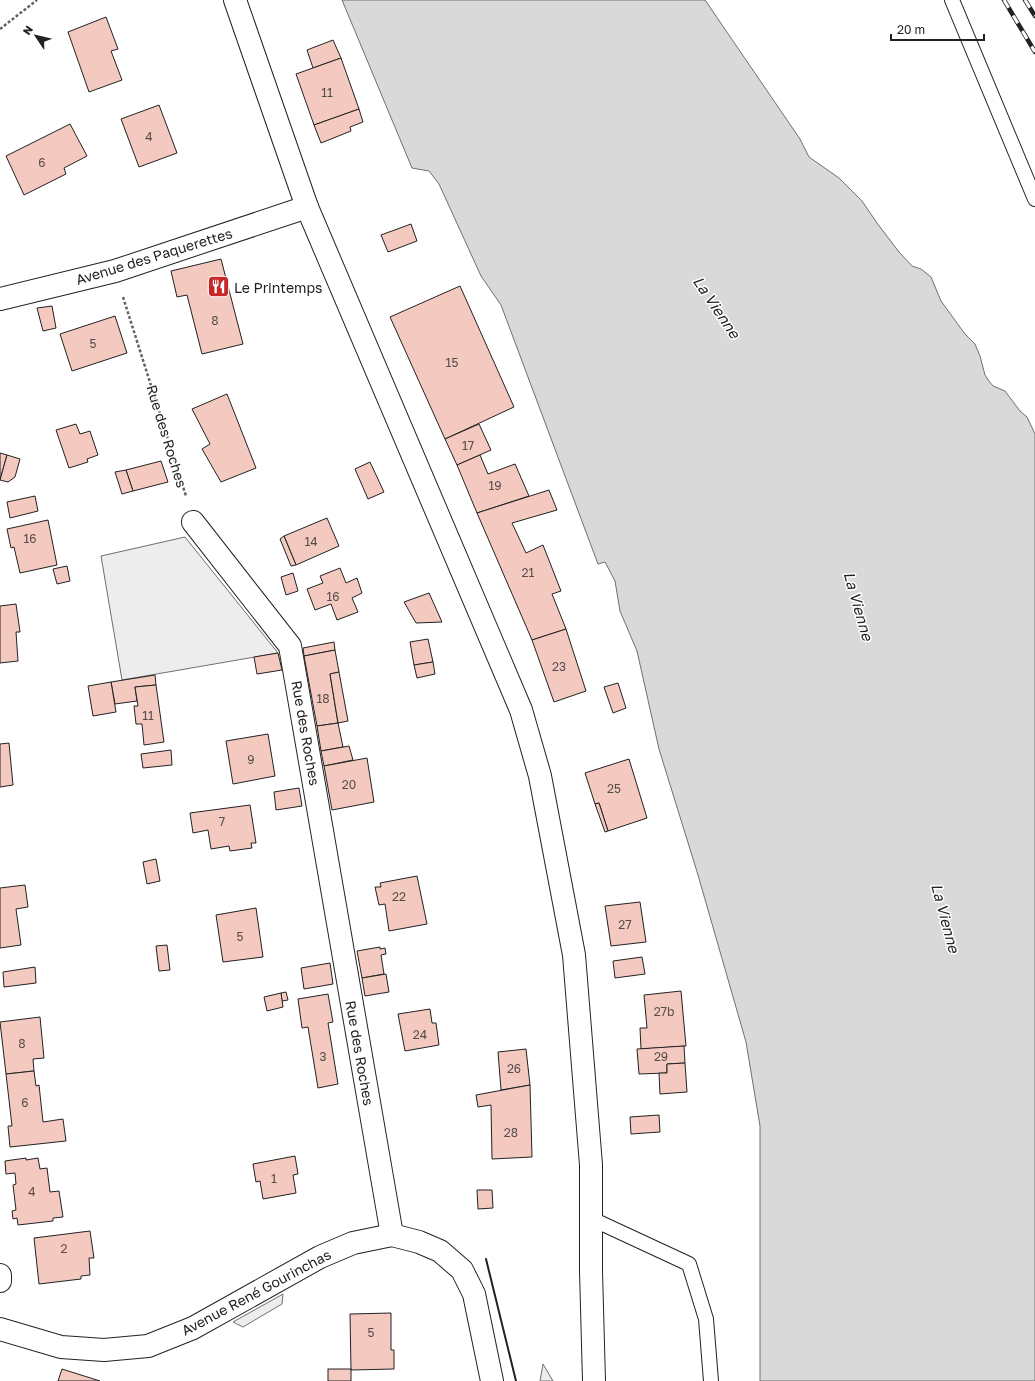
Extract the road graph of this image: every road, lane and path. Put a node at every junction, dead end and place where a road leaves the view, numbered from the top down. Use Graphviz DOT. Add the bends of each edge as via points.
graph roads {
  1 [pos="37,0"];
  2 [pos="234,0"];
  3 [pos="952,0"];
  4 [pos="1,29"];
  5 [pos="1035,199"];
  6 [pos="307,207"];
  7 [pos="115,271"];
  8 [pos="0,299"];
  9 [pos="193,522"];
  10 [pos="592,1219"];
  11 [pos="392,1235"];
  12 [pos="0,1275"];
  13 [pos="0,1281"];
  14 [pos="0,1329"];
  15 [pos="492,1381"];
  16 [pos="594,1381"];
  17 [pos="711,1381"];
  1 -- 4 [label="path"];
  2 -- 6 [label="main road"];
  3 -- 5 [label="lane"];
  6 -- 7 [label="main road, Avenue des Paquerettes"];
  6 -- 10 [label="main road" via="521,710 540,776 574,955 591,1165"];
  7 -- 8 [label="main road, Avenue des Paquerettes"];
  7 -- 9 [label="path, Rue des Roches"];
  9 -- 11 [label="main road, Rue des Roches" via="290,646"];
  10 -- 16 [label="main road"];
  10 -- 17 [label="lane" via="690,1264 706,1319"];
  11 -- 14 [label="main road, Avenue René Gourinchas" via="353,1243 320,1257 193,1328 148,1346 104,1350 61,1347"];
  11 -- 15 [label="main road, Avenue René Gourinchas" via="420,1242 440,1251 462,1270 474,1294"];
  12 -- 13 [label="main road"];
}
